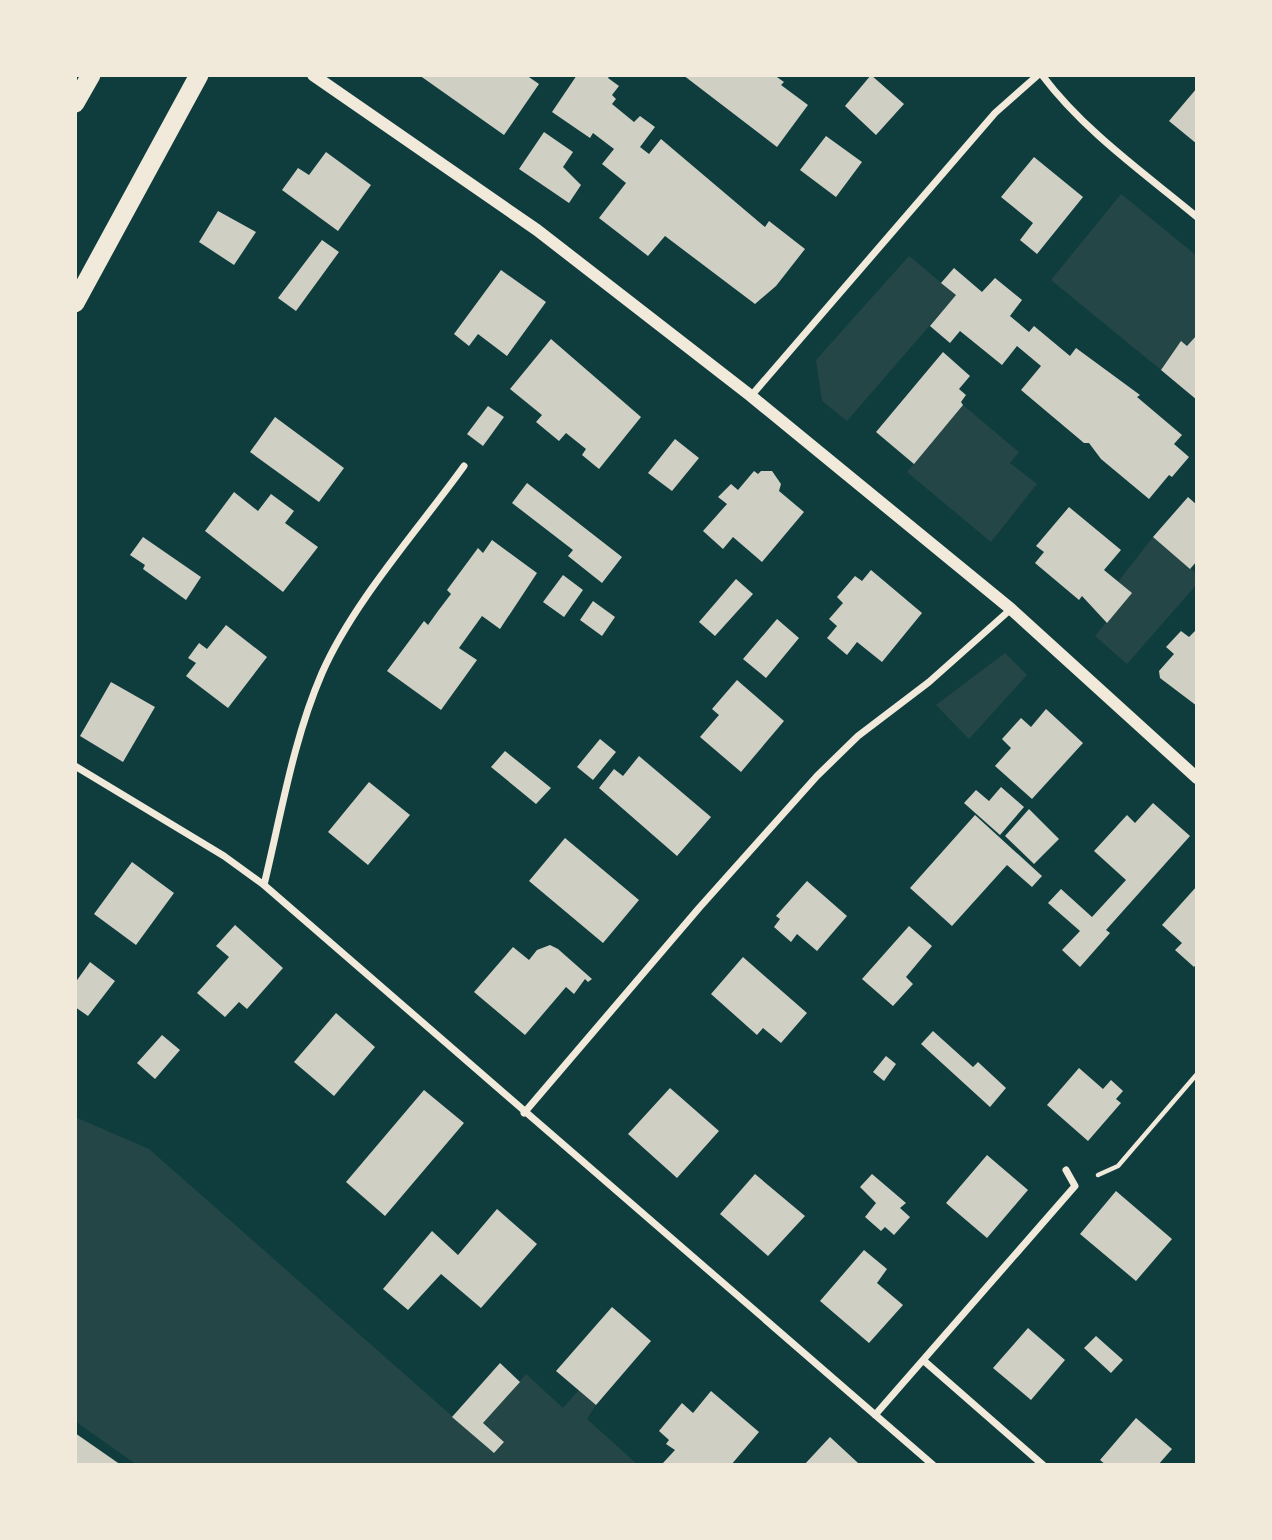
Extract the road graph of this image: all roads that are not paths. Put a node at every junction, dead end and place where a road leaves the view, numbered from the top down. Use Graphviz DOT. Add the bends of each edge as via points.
graph roads {
  1 [pos="91,75"];
  2 [pos="198,75"];
  3 [pos="313,75"];
  4 [pos="1040,75"];
  5 [pos="75,103"];
  6 [pos="1197,217"];
  7 [pos="75,303"];
  8 [pos="751,396"];
  9 [pos="464,466"];
  10 [pos="1011,609"];
  11 [pos="75,766"];
  12 [pos="1197,778"];
  13 [pos="264,885"];
  14 [pos="524,1113"];
  15 [pos="1066,1170"];
  16 [pos="923,1360"];
  17 [pos="876,1415"];
  18 [pos="933,1465"];
  19 [pos="1043,1465"];
  1 -- 5 [label="highway"];
  2 -- 7 [label="highway"];
  3 -- 8 [label="street" via="537,230"];
  4 -- 6 [label="street" via="1083,122"];
  4 -- 8 [label="street" via="995,113"];
  8 -- 10 [label="street"];
  9 -- 13 [label="street" via="351,621 322,673 296,753"];
  10 -- 12 [label="street"];
  10 -- 14 [label="street" via="929,682 858,736 817,776"];
  11 -- 13 [label="street"];
  13 -- 14 [label="street"];
  14 -- 17 [label="street"];
  15 -- 16 [label="street" via="1075,1186"];
  16 -- 17 [label="street"];
  16 -- 19 [label="street"];
  17 -- 18 [label="street"];
}
